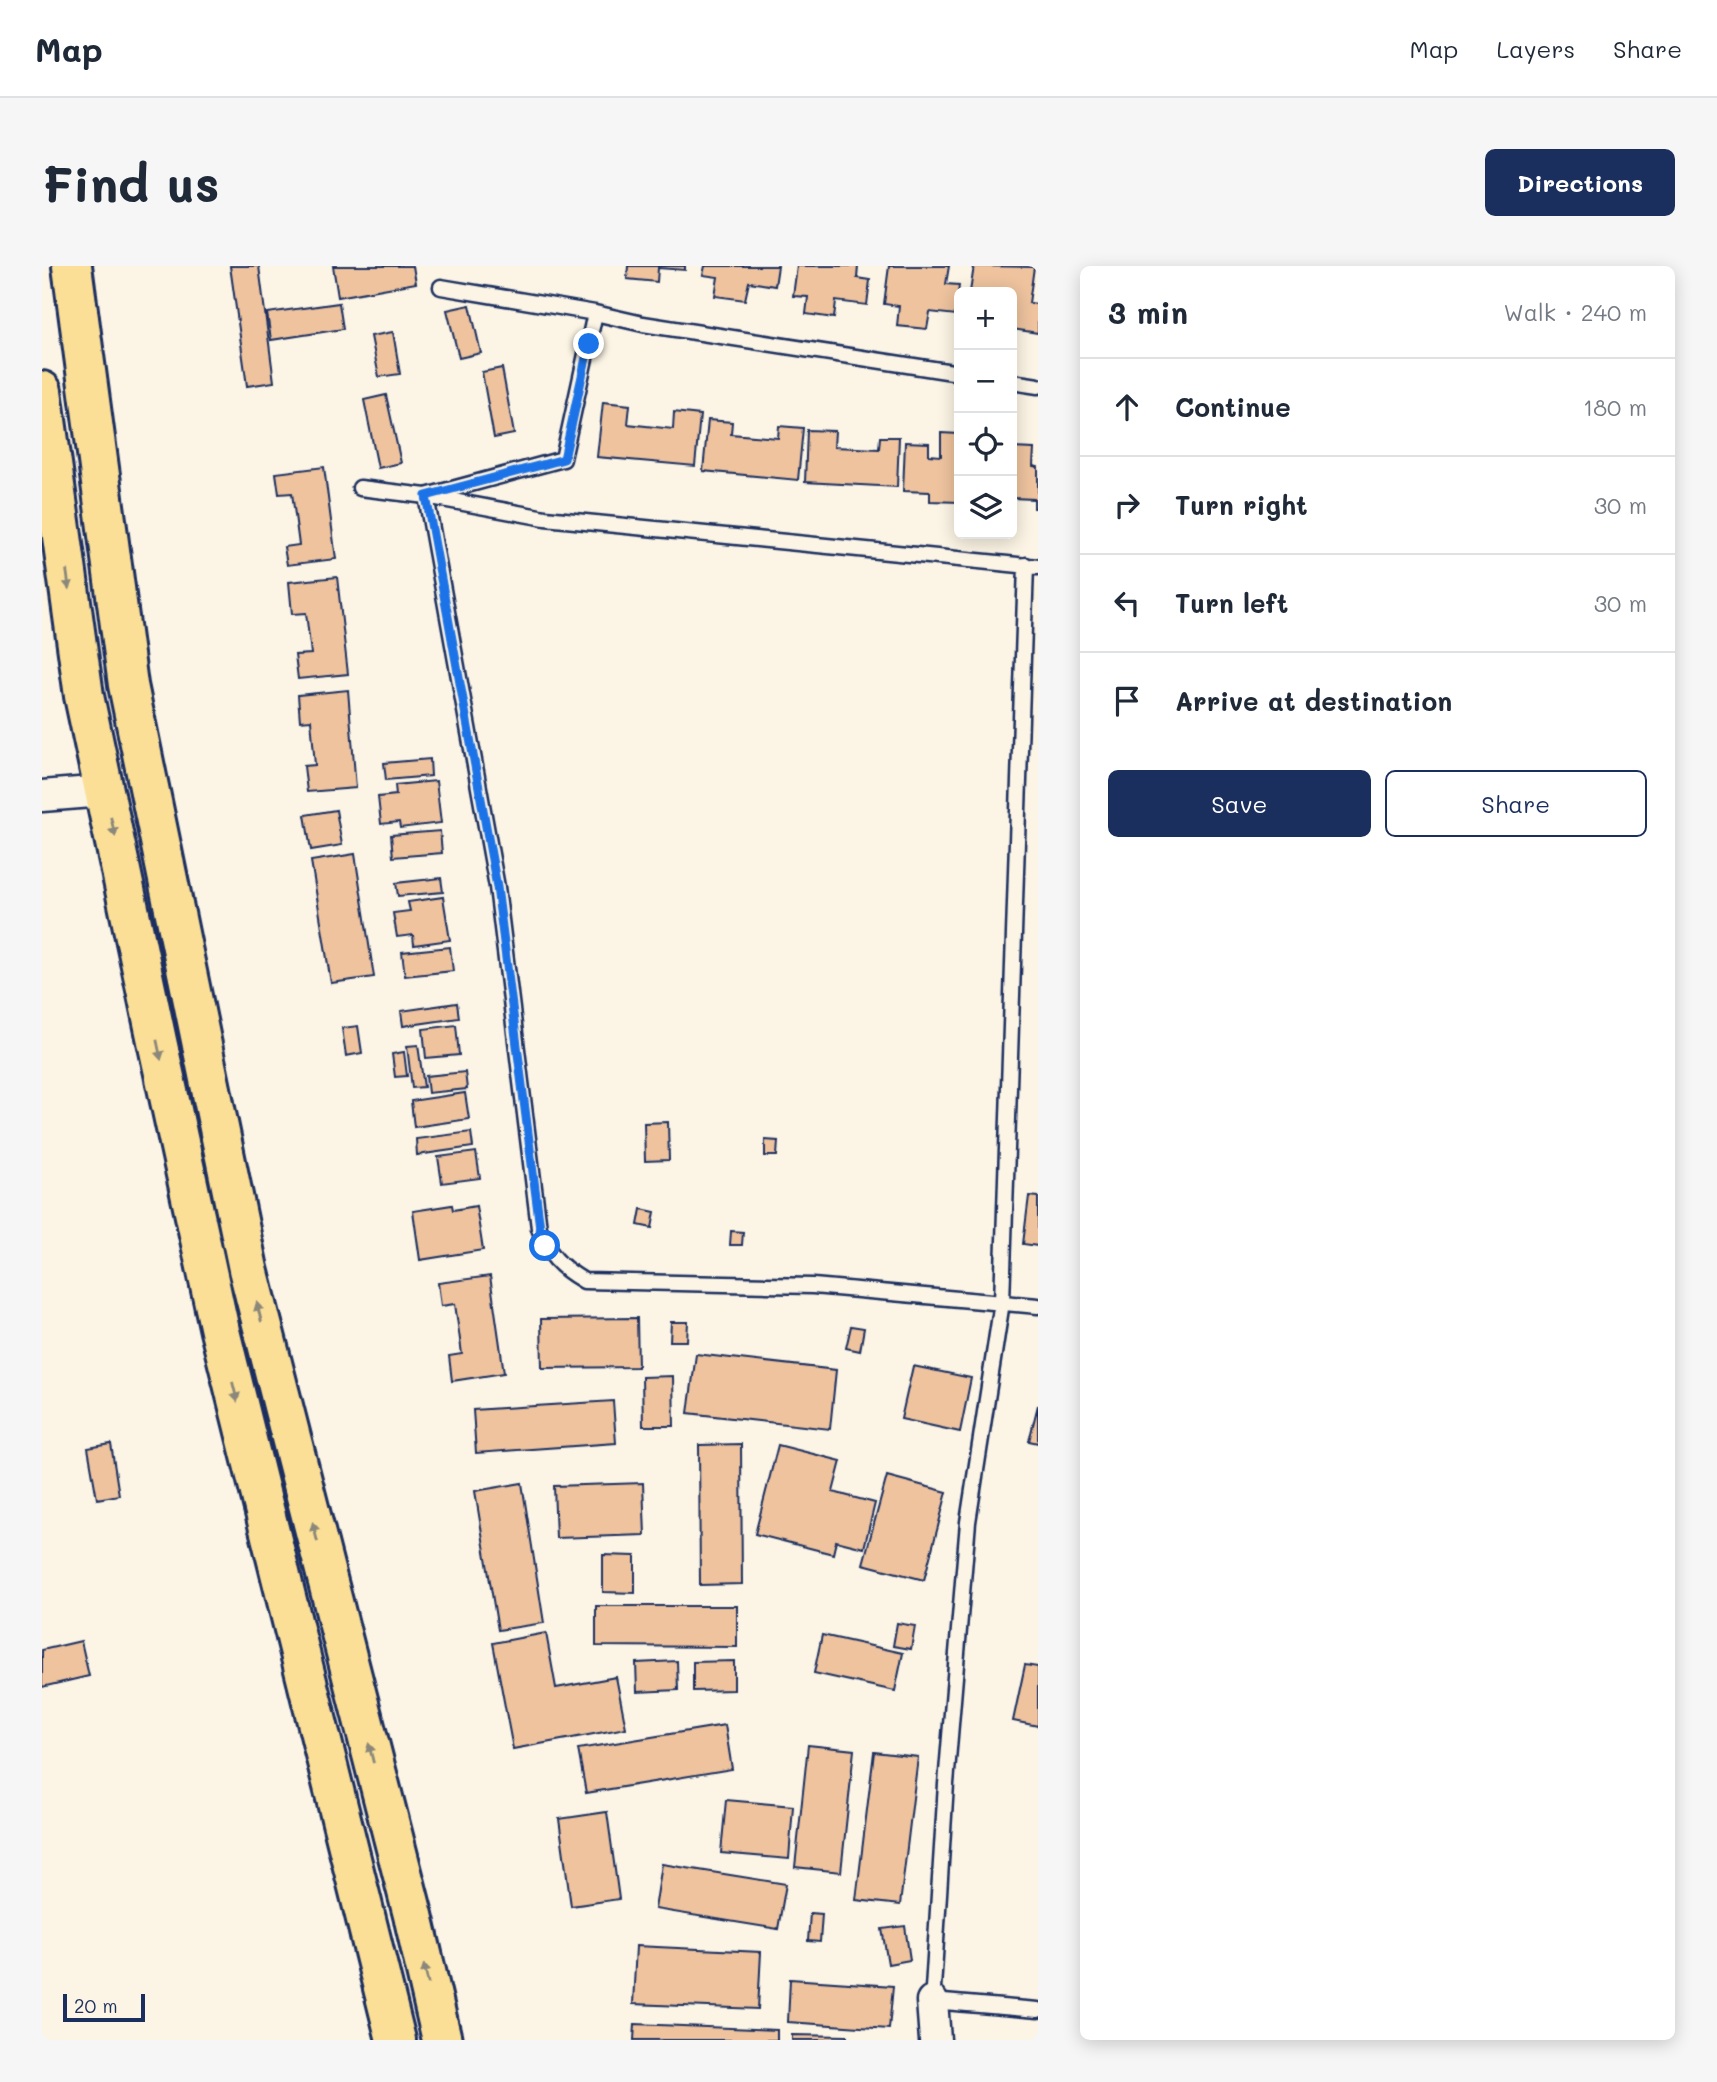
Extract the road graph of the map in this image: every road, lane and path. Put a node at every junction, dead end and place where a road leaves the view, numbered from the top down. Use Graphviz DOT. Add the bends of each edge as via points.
graph roads {
  1 [pos="72,266"];
  2 [pos="441,287"];
  3 [pos="595,313"];
  4 [pos="954,372"];
  5 [pos="1017,383"];
  6 [pos="1038,386"];
  7 [pos="42,391"];
  8 [pos="360,488"];
  9 [pos="426,496"];
  10 [pos="1032,566"];
  11 [pos="104,791"];
  12 [pos="42,796"];
  13 [pos="1002,1302"];
  14 [pos="1038,1306"];
  15 [pos="932,2001"];
  16 [pos="1038,2010"];
  17 [pos="396,2040"];
  18 [pos="442,2040"];
  19 [pos="933,2040"];
  18 -- 1 [label="main road, one-way" via="248,1269 128,685"];
  2 -- 3 [label="lane"];
  3 -- 4 [label="lane"];
  3 -- 9 [label="lane" via="564,459"];
  5 -- 6 [label="lane"];
  7 -- 11 [label="main road, one-way" via="84,696"];
  8 -- 9 [label="lane"];
  9 -- 10 [label="lane" via="545,519"];
  9 -- 13 [label="lane" via="497,887 540,1228 556,1263 584,1281 813,1286"];
  10 -- 13 [label="lane"];
  11 -- 12 [label="street"];
  11 -- 17 [label="main road, one-way" via="223,1344"];
  13 -- 14 [label="lane"];
  13 -- 15 [label="lane" via="968,1522"];
  15 -- 16 [label="lane"];
  15 -- 19 [label="street"];
}
